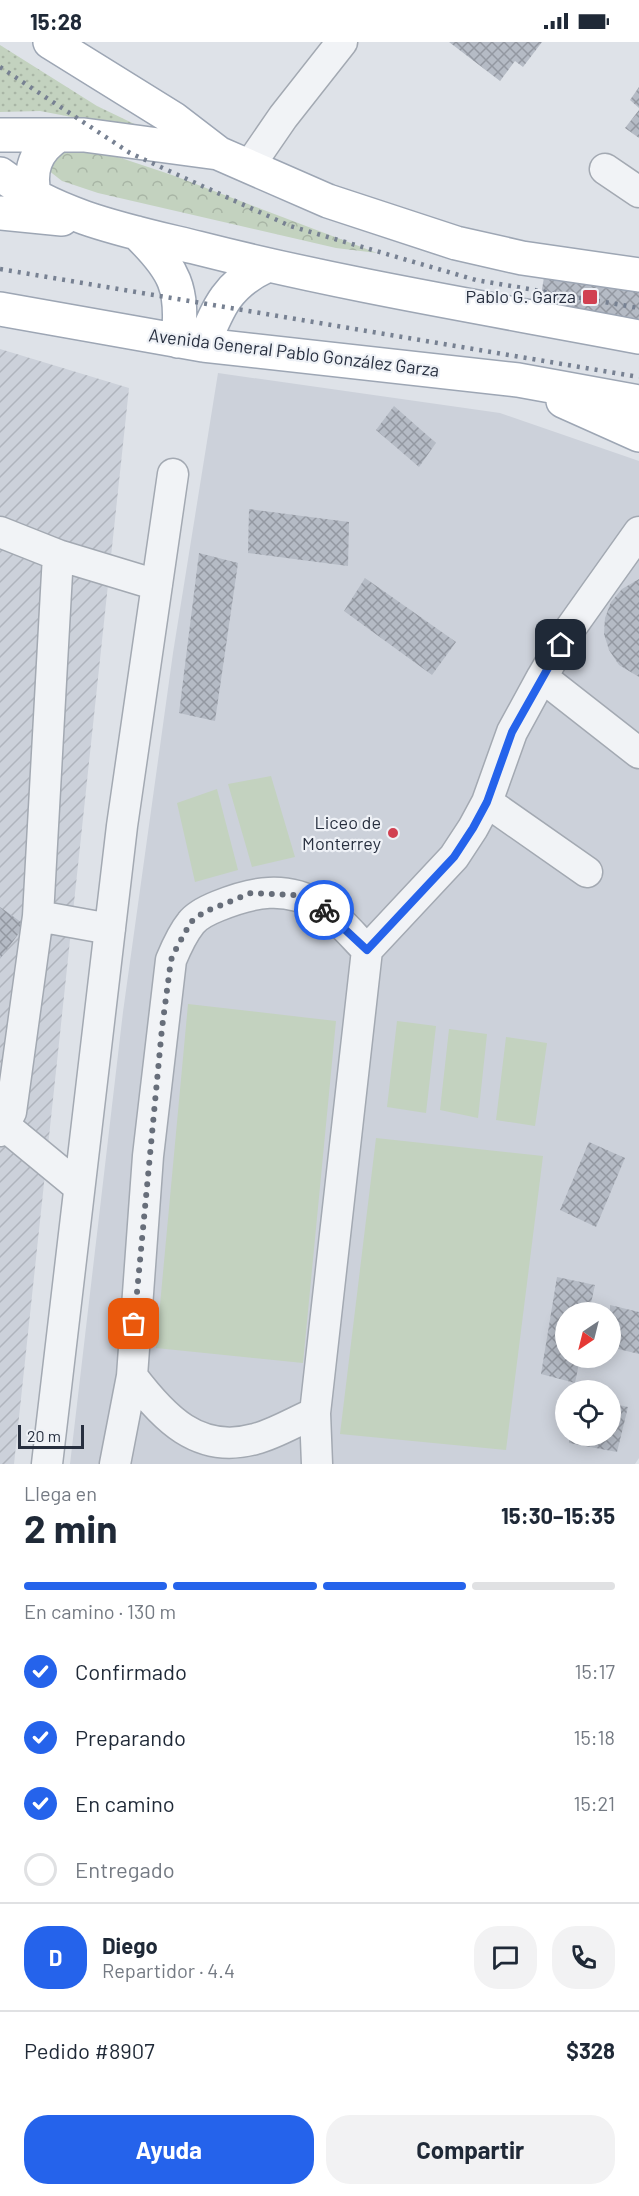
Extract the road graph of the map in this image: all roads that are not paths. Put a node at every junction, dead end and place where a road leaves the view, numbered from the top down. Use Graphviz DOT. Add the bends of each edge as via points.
graph roads {
  1 [pos="342,42"];
  2 [pos="59,44"];
  3 [pos="0,135"];
  4 [pos="59,135"];
  5 [pos="218,153"];
  6 [pos="250,165"];
  7 [pos="605,169"];
  8 [pos="0,174"];
  9 [pos="639,192"];
  10 [pos="35,198"];
  11 [pos="0,213"];
  12 [pos="91,221"];
  13 [pos="137,233"];
  14 [pos="266,266"];
  15 [pos="639,275"];
  16 [pos="0,309"];
  17 [pos="639,337"];
  18 [pos="191,343"];
  19 [pos="518,380"];
  20 [pos="639,402"];
  21 [pos="639,435"];
  22 [pos="173,474"];
  23 [pos="0,532"];
  24 [pos="639,532"];
  25 [pos="58,555"];
  26 [pos="157,585"];
  27 [pos="542,677"];
  28 [pos="639,753"];
  29 [pos="487,802"];
  30 [pos="587,872"];
  31 [pos="38,916"];
  32 [pos="110,929"];
  33 [pos="367,950"];
  34 [pos="2,1128"];
  35 [pos="79,1187"];
  36 [pos="132,1376"];
  37 [pos="315,1413"];
  38 [pos="47,1464"];
  39 [pos="115,1464"];
  40 [pos="317,1464"];
  1 -- 6 [label="lane"];
  2 -- 5 [label="main road" via="174,119"];
  3 -- 4 [label="main road"];
  4 -- 5 [label="main road"];
  4 -- 10 [label="main road" via="40,150 34,162"];
  5 -- 6 [label="main road"];
  6 -- 15 [label="main road" via="328,201 456,243 522,258"];
  7 -- 9 [label="lane"];
  8 -- 10 [label="main road"];
  10 -- 12 [label="main road"];
  11 -- 12 [label="main road"];
  12 -- 13 [label="main road"];
  13 -- 14 [label="main road"];
  13 -- 18 [label="main road" via="157,253 176,284"];
  14 -- 17 [label="main road"];
  14 -- 18 [label="main road" via="244,278 227,295"];
  16 -- 18 [label="main road, Avenida General Pablo González Garza"];
  18 -- 19 [label="main road, Avenida General Pablo González Garza"];
  19 -- 20 [label="main road"];
  19 -- 21 [label="main road"];
  22 -- 26 [label="lane"];
  23 -- 25 [label="lane"];
  24 -- 27 [label="lane" via="570,629"];
  25 -- 26 [label="lane"];
  25 -- 31 [label="lane"];
  26 -- 32 [label="lane"];
  27 -- 28 [label="lane"];
  27 -- 29 [label="lane" via="512,732"];
  29 -- 30 [label="lane"];
  29 -- 33 [label="lane" via="454,857"];
  31 -- 32 [label="lane"];
  31 -- 34 [label="lane" via="11,1112"];
  32 -- 35 [label="lane"];
  33 -- 36 [label="lane" via="320,906 276,892 251,893 204,912 191,922 177,947 171,960 149,1144"];
  33 -- 37 [label="lane"];
  34 -- 35 [label="lane"];
  35 -- 38 [label="lane"];
  36 -- 37 [label="lane" via="166,1418 207,1440 231,1443 257,1439"];
  36 -- 39 [label="lane"];
  37 -- 40 [label="lane"];
}
